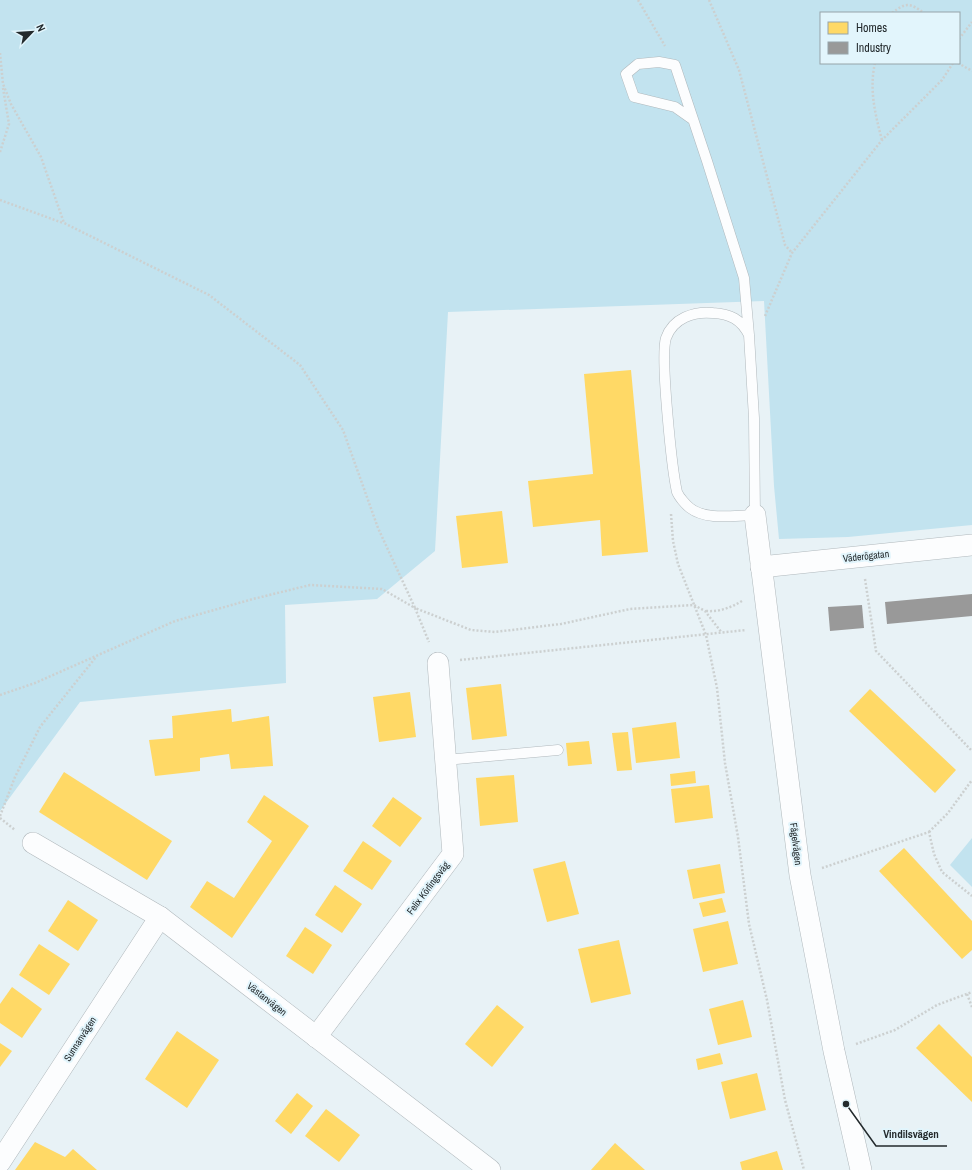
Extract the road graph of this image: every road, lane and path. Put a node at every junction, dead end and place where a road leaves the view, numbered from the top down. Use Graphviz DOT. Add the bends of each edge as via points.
graph roads {
  1 [pos="638,0"];
  2 [pos="709,0"];
  3 [pos="893,12"];
  4 [pos="923,12"];
  5 [pos="972,22"];
  6 [pos="960,38"];
  7 [pos="0,53"];
  8 [pos="875,64"];
  9 [pos="952,64"];
  10 [pos="960,64"];
  11 [pos="675,65"];
  12 [pos="972,71"];
  13 [pos="3,84"];
  14 [pos="692,118"];
  15 [pos="882,140"];
  16 [pos="0,152"];
  17 [pos="0,200"];
  18 [pos="64,223"];
  19 [pos="792,253"];
  20 [pos="749,335"];
  21 [pos="670,509"];
  22 [pos="755,515"];
  23 [pos="972,545"];
  24 [pos="864,575"];
  25 [pos="762,576"];
  26 [pos="694,605"];
  27 [pos="415,608"];
  28 [pos="705,611"];
  29 [pos="768,628"];
  30 [pos="722,633"];
  31 [pos="706,635"];
  32 [pos="97,655"];
  33 [pos="438,663"];
  34 [pos="0,696"];
  35 [pos="558,750"];
  36 [pos="972,751"];
  37 [pos="445,760"];
  38 [pos="972,780"];
  39 [pos="0,816"];
  40 [pos="928,832"];
  41 [pos="34,844"];
  42 [pos="821,868"];
  43 [pos="972,896"];
  44 [pos="160,917"];
  45 [pos="972,992"];
  46 [pos="967,994"];
  47 [pos="972,1007"];
  48 [pos="316,1037"];
  49 [pos="849,1046"];
  50 [pos="0,1162"];
  51 [pos="490,1170"];
  52 [pos="804,1170"];
  53 [pos="861,1170"];
  1 -- 11 [label="path"];
  2 -- 19 [label="path" via="739,70 784,245"];
  3 -- 4 [label="path" via="903,5 913,5"];
  5 -- 6 [label="path"];
  7 -- 13 [label="path"];
  8 -- 15 [label="path" via="872,86 875,114"];
  9 -- 15 [label="path" via="942,80"];
  10 -- 12 [label="path"];
  11 -- 14 [label="lane"];
  11 -- 14 [label="lane" via="659,62 638,64 626,74 634,97 675,107"];
  13 -- 16 [label="path" via="9,124"];
  13 -- 18 [label="path" via="11,104 42,157"];
  14 -- 20 [label="lane" via="744,278"];
  15 -- 19 [label="path"];
  17 -- 18 [label="path"];
  18 -- 27 [label="path" via="210,295 300,365 343,430 378,528"];
  19 -- 20 [label="path" via="769,309 759,328"];
  20 -- 22 [label="lane" via="754,418"];
  20 -- 22 [label="lane" via="736,318 724,313 700,312 678,321 671,329 666,338 664,360 678,493 689,508 702,516"];
  21 -- 26 [label="path" via="678,564"];
  22 -- 25 [label="street, Fågelvägen"];
  23 -- 25 [label="street, Väderögatan"];
  24 -- 36 [label="path" via="876,651"];
  25 -- 28 [label="path" via="744,601 716,612"];
  25 -- 29 [label="street, Fågelvägen"];
  26 -- 27 [label="path" via="630,609 561,624 495,632 471,630"];
  26 -- 28 [label="path"];
  26 -- 31 [label="path"];
  27 -- 32 [label="path" via="382,589 310,585 175,621"];
  27 -- 33 [label="path"];
  28 -- 30 [label="path"];
  29 -- 30 [label="path"];
  29 -- 53 [label="street, Fågelvägen" via="800,875 834,1051"];
  30 -- 31 [label="path"];
  31 -- 33 [label="path"];
  31 -- 52 [label="path" via="717,688 725,762 749,924 767,1000 785,1100"];
  32 -- 34 [label="path"];
  32 -- 39 [label="path" via="40,727"];
  33 -- 37 [label="street, Felix Körlingsväg"];
  35 -- 37 [label="lane"];
  37 -- 48 [label="street, Felix Körlingsväg" via="453,854"];
  38 -- 40 [label="path" via="948,813"];
  40 -- 42 [label="path"];
  40 -- 43 [label="path" via="942,872"];
  41 -- 44 [label="street, Västanvägen"];
  44 -- 48 [label="street, Västanvägen"];
  44 -- 50 [label="street, Sunnanvägen"];
  45 -- 46 [label="path"];
  46 -- 47 [label="path"];
  46 -- 49 [label="path" via="937,1005 895,1030"];
  48 -- 51 [label="street, Västanvägen"];
}
